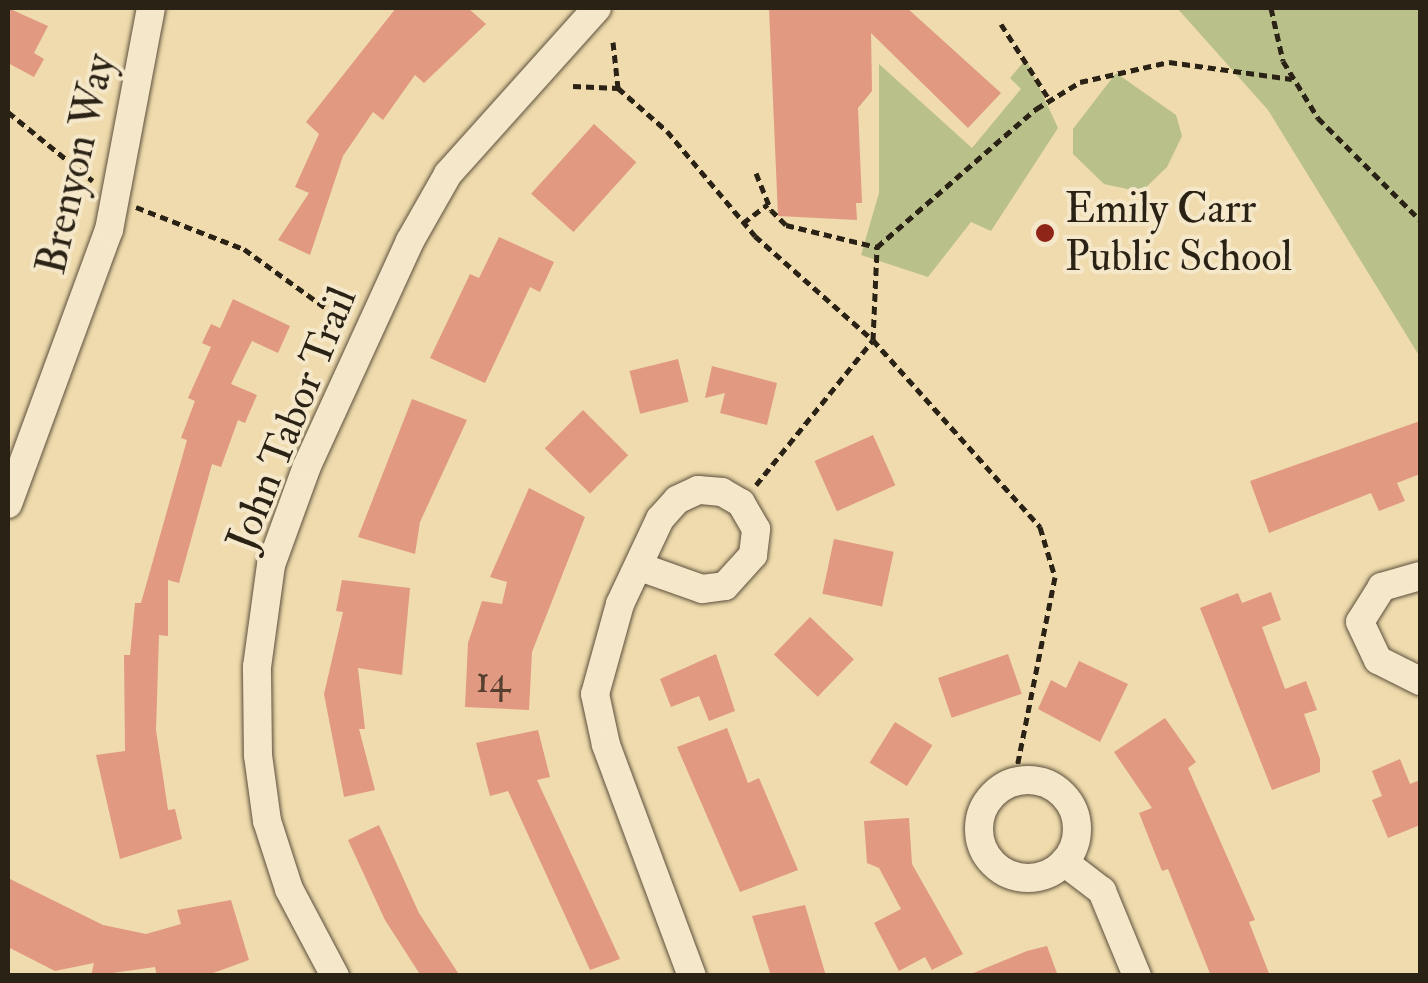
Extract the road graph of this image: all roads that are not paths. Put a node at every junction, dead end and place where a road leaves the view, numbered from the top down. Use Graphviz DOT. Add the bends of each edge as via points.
graph roads {
  1 [pos="150,8"];
  2 [pos="584,12"];
  3 [pos="8,504"];
  4 [pos="642,568"];
  5 [pos="1420,576"];
  6 [pos="1420,681"];
  7 [pos="1064,862"];
  8 [pos="335,976"];
  9 [pos="692,976"];
  10 [pos="1137,976"];
  1 -- 3 [label="street, Brenyon Way" via="116,199 50,402"];
  2 -- 8 [label="street, John Tabor Trail" via="448,174 307,466 271,565 257,667 267,822 289,889"];
  4 -- 4 [label="street" via="702,589 737,580 753,555 756,529 741,503 698,490 677,500 660,520"];
  4 -- 9 [label="street" via="610,631 596,694 606,746"];
  5 -- 6 [label="street" via="1382,587 1360,622 1378,660"];
  7 -- 7 [label="street" via="1077,831 1072,809 1048,785 1014,782 991,798 980,833 990,859 1004,872 1031,878"];
  7 -- 10 [label="street" via="1102,891"];
}
